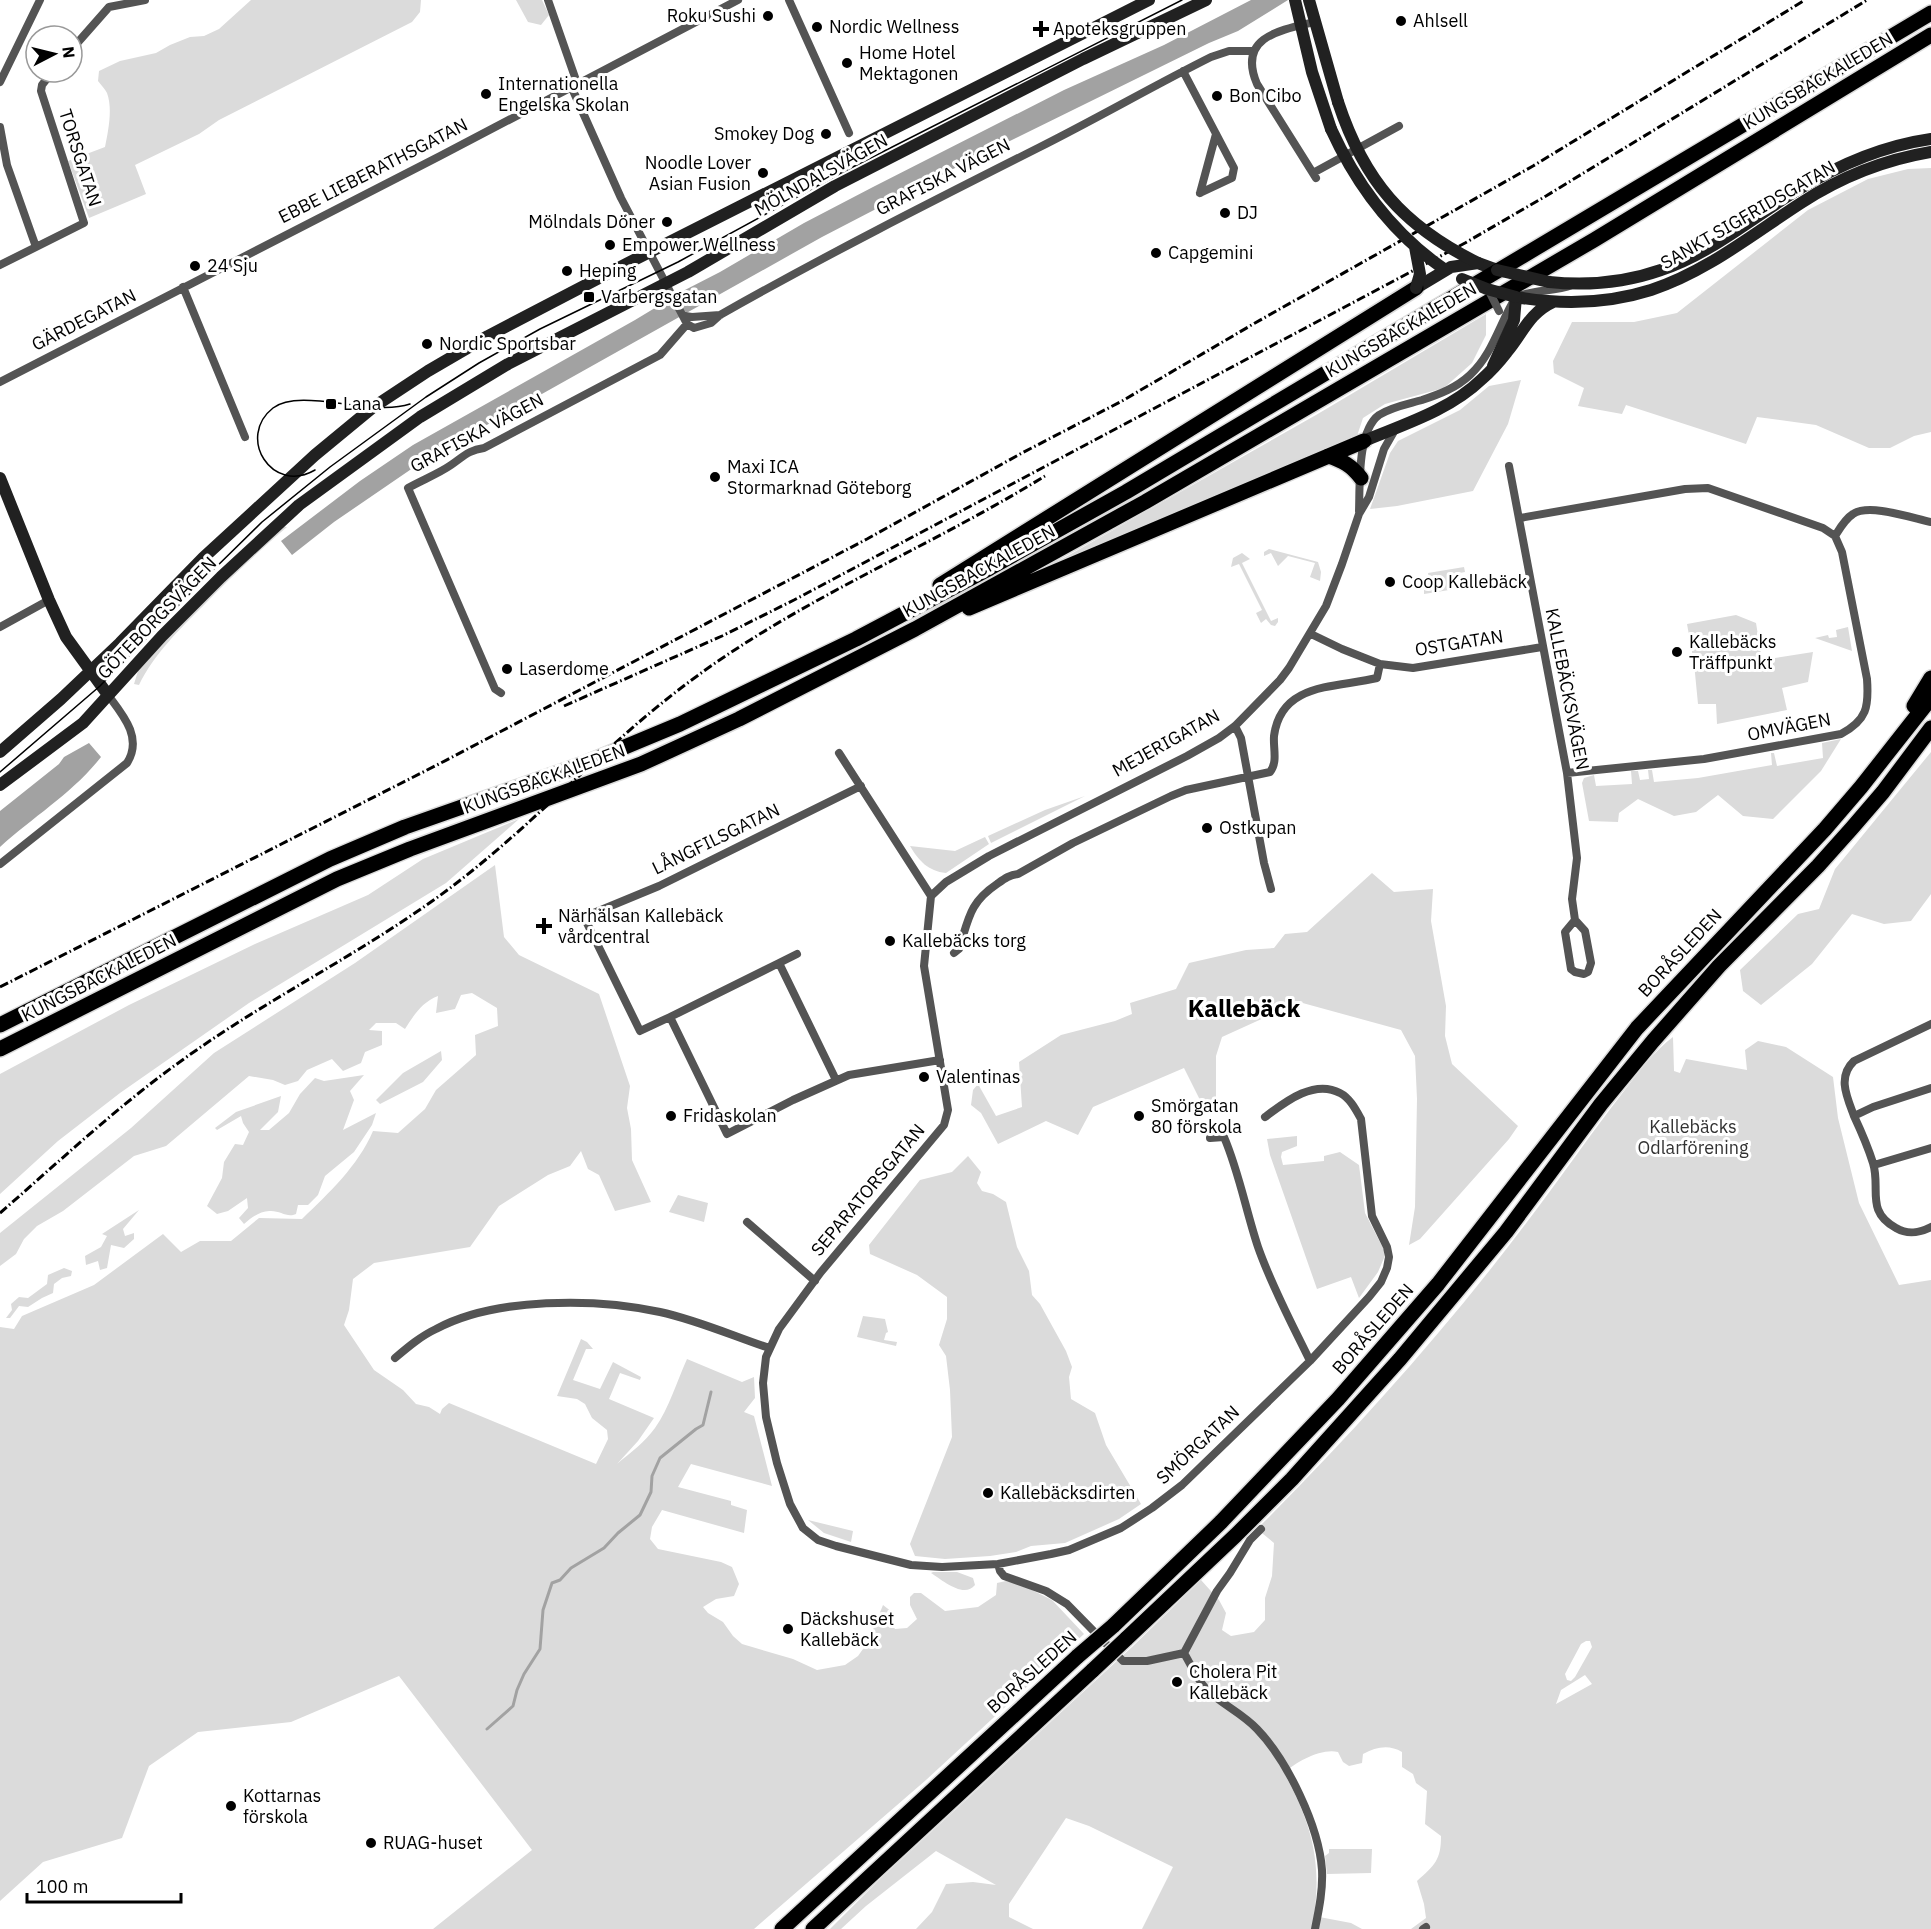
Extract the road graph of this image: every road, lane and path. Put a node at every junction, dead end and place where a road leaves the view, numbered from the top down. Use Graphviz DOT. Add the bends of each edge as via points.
graph roads {
  1 [pos="40,0"];
  2 [pos="145,0"];
  3 [pos="548,0"];
  4 [pos="738,0"];
  5 [pos="789,0"];
  6 [pos="1149,0"];
  7 [pos="1206,0"];
  8 [pos="1295,0"];
  9 [pos="1309,0"];
  10 [pos="1931,13"];
  11 [pos="1315,22"];
  12 [pos="1300,26"];
  13 [pos="84,35"];
  14 [pos="1931,35"];
  15 [pos="1931,41"];
  16 [pos="1912,46"];
  17 [pos="1254,51"];
  18 [pos="1183,71"];
  19 [pos="0,82"];
  20 [pos="43,84"];
  21 [pos="574,84"];
  22 [pos="1399,126"];
  23 [pos="0,127"];
  24 [pos="849,133"];
  25 [pos="1216,134"];
  26 [pos="1931,139"];
  27 [pos="1931,152"];
  28 [pos="36,247"];
  29 [pos="1415,247"];
  30 [pos="650,252"];
  31 [pos="1478,263"];
  32 [pos="0,265"];
  33 [pos="1444,269"];
  34 [pos="1503,272"];
  35 [pos="666,283"];
  36 [pos="1573,284"];
  37 [pos="183,287"];
  38 [pos="1416,288"];
  39 [pos="1487,289"];
  40 [pos="1517,300"];
  41 [pos="1553,302"];
  42 [pos="686,320"];
  43 [pos="1501,326"];
  44 [pos="1493,366"];
  45 [pos="0,382"];
  46 [pos="1396,428"];
  47 [pos="245,438"];
  48 [pos="1364,441"];
  49 [pos="329,443"];
  50 [pos="1328,456"];
  51 [pos="1509,466"];
  52 [pos="340,474"];
  53 [pos="0,478"];
  54 [pos="1361,478"];
  55 [pos="1359,514"];
  56 [pos="1520,518"];
  57 [pos="1931,522"];
  58 [pos="1835,536"];
  59 [pos="49,600"];
  60 [pos="891,619"];
  61 [pos="0,627"];
  62 [pos="915,629"];
  63 [pos="1311,634"];
  64 [pos="1542,646"];
  65 [pos="1380,664"];
  66 [pos="90,671"];
  67 [pos="1931,678"];
  68 [pos="501,693"];
  69 [pos="108,695"];
  70 [pos="1931,698"];
  71 [pos="1234,726"];
  72 [pos="1931,728"];
  73 [pos="0,752"];
  74 [pos="839,753"];
  75 [pos="1883,760"];
  76 [pos="1567,773"];
  77 [pos="1249,777"];
  78 [pos="0,785"];
  79 [pos="861,786"];
  80 [pos="0,864"];
  81 [pos="1271,889"];
  82 [pos="931,896"];
  83 [pos="1575,920"];
  84 [pos="954,953"];
  85 [pos="797,954"];
  86 [pos="780,963"];
  87 [pos="670,1017"];
  88 [pos="1931,1024"];
  89 [pos="0,1025"];
  90 [pos="0,1049"];
  91 [pos="940,1060"];
  92 [pos="836,1080"];
  93 [pos="1931,1088"];
  94 [pos="1854,1116"];
  95 [pos="1265,1117"];
  96 [pos="1210,1138"];
  97 [pos="1931,1148"];
  98 [pos="1874,1165"];
  99 [pos="747,1222"];
  100 [pos="1931,1227"];
  101 [pos="815,1281"];
  102 [pos="769,1348"];
  103 [pos="395,1358"];
  104 [pos="1310,1361"];
  105 [pos="1261,1529"];
  106 [pos="998,1564"];
  107 [pos="1184,1653"];
  108 [pos="782,1929"];
  109 [pos="813,1929"];
  110 [pos="1315,1929"];
  1 -- 19 [label="street"];
  2 -- 13 [label="street" via="109,6"];
  3 -- 21 [label="street"];
  4 -- 21 [label="street, EBBE LIEBERATHSGATAN"];
  5 -- 24 [label="street"];
  6 -- 30 [label="main road, MÖLNDALSVÄGEN"];
  7 -- 35 [label="main road, MÖLNDALSVÄGEN" via="834,186"];
  8 -- 12 [label="main road, SANKT SIGFRIDSGATAN"];
  9 -- 11 [label="main road, SANKT SIGFRIDSGATAN"];
  10 -- 60 [label="highway, KUNGSBACKALEDEN" via="1126,492"];
  11 -- 12 [label="street"];
  11 -- 31 [label="main road, SANKT SIGFRIDSGATAN, bridge" via="1338,102 1373,178 1431,237"];
  12 -- 17 [label="street" via="1267,37"];
  12 -- 29 [label="main road, SANKT SIGFRIDSGATAN, bridge" via="1323,107 1344,157 1361,186"];
  14 -- 16 [label="highway, KUNGSBACKALEDEN"];
  15 -- 16 [label="highway"];
  16 -- 62 [label="highway, KUNGSBACKALEDEN" via="1573,252 1145,502"];
  17 -- 18 [label="street, GRAFISKA VÄGEN" via="1229,51"];
  17 -- 22 [label="street" via="1250,68 1257,84 1315,176"];
  18 -- 25 [label="street"];
  18 -- 42 [label="street, GRAFISKA VÄGEN" via="820,258 720,315"];
  20 -- 28 [label="street, TORSGATAN" via="41,91 84,223"];
  21 -- 30 [label="street" via="621,198"];
  21 -- 37 [label="street, EBBE LIEBERATHSGATAN"];
  23 -- 28 [label="street" via="8,165"];
  25 -- 25 [label="street" via="1208,163 1200,193 1233,174 1234,168"];
  26 -- 36 [label="main road, SANKT SIGFRIDSGATAN" via="1892,146 1848,163 1663,270 1607,283"];
  27 -- 41 [label="main road, SANKT SIGFRIDSGATAN" via="1894,159 1853,175 1669,283 1616,299"];
  28 -- 32 [label="street"];
  29 -- 33 [label="main road, SANKT SIGFRIDSGATAN, bridge"];
  29 -- 38 [label="main road, bridge" via="1420,274"];
  30 -- 35 [label="street"];
  30 -- 49 [label="main road, MÖLNDALSVÄGEN" via="463,350 372,408"];
  31 -- 33 [label="main road, SANKT SIGFRIDSGATAN"];
  31 -- 34 [label="main road, SANKT SIGFRIDSGATAN, bridge"];
  33 -- 38 [label="main road, SANKT SIGFRIDSGATAN"];
  33 -- 39 [label="main road, SANKT SIGFRIDSGATAN, bridge"];
  34 -- 36 [label="main road, SANKT SIGFRIDSGATAN, bridge"];
  34 -- 40 [label="main road"];
  35 -- 42 [label="street"];
  35 -- 52 [label="main road, MÖLNDALSVÄGEN" via="467,388"];
  36 -- 40 [label="street" via="1561,290 1536,291"];
  37 -- 45 [label="street, GÄRDEGATAN"];
  37 -- 47 [label="street"];
  38 -- 60 [label="highway" via="956,573"];
  39 -- 40 [label="main road, SANKT SIGFRIDSGATAN, bridge"];
  39 -- 43 [label="street, bridge" via="1499,311"];
  40 -- 41 [label="main road, SANKT SIGFRIDSGATAN"];
  40 -- 43 [label="street, MEJERIGATAN"];
  40 -- 44 [label="main road" via="1514,320"];
  41 -- 44 [label="main road" via="1532,316 1508,352"];
  42 -- 68 [label="street, GRAFISKA VÄGEN" via="660,354 484,448 459,457 408,488 495,689"];
  43 -- 48 [label="street, MEJERIGATAN" via="1471,375 1443,393 1378,416"];
  44 -- 46 [label="main road" via="1468,392 1448,405"];
  46 -- 48 [label="main road"];
  46 -- 55 [label="street, MEJERIGATAN"];
  48 -- 50 [label="highway"];
  48 -- 54 [label="street, MEJERIGATAN"];
  49 -- 66 [label="main road, GÖTEBORGSVÄGEN" via="203,558"];
  50 -- 54 [label="highway" via="1345,461"];
  50 -- 62 [label="highway"];
  51 -- 56 [label="street, KALLEBÄCKSVÄGEN"];
  52 -- 69 [label="main road, GÖTEBORGSVÄGEN" via="299,505 221,577"];
  53 -- 59 [label="main road"];
  54 -- 55 [label="street, MEJERIGATAN"];
  55 -- 63 [label="street, MEJERIGATAN" via="1326,606"];
  56 -- 58 [label="street" via="1708,488 1809,522"];
  56 -- 64 [label="street, KALLEBÄCKSVÄGEN"];
  57 -- 58 [label="street" via="1862,510 1852,514"];
  58 -- 76 [label="street, OMVÄGEN" via="1842,552 1868,696 1866,710 1854,727 1841,734 1704,759"];
  59 -- 61 [label="street"];
  59 -- 66 [label="main road" via="66,637"];
  60 -- 89 [label="highway, KUNGSBACKALEDEN" via="680,724 330,859"];
  62 -- 90 [label="highway, KUNGSBACKALEDEN" via="641,764 338,879"];
  63 -- 65 [label="street, OSTGATAN"];
  63 -- 71 [label="street, MEJERIGATAN" via="1280,680"];
  64 -- 65 [label="street, OSTGATAN" via="1413,668"];
  64 -- 76 [label="street, KALLEBÄCKSVÄGEN"];
  65 -- 77 [label="street" via="1377,678 1308,691 1294,699 1283,709 1277,724 1273,769"];
  66 -- 69 [label="main road"];
  66 -- 73 [label="main road, GÖTEBORGSVÄGEN"];
  67 -- 75 [label="highway"];
  69 -- 78 [label="main road, GÖTEBORGSVÄGEN" via="78,728"];
  69 -- 80 [label="street" via="130,728 132,754 127,764"];
  70 -- 75 [label="highway, BORÅSLEDEN"];
  71 -- 77 [label="street" via="1241,738"];
  71 -- 82 [label="street, MEJERIGATAN" via="1187,756 989,856 946,882"];
  72 -- 109 [label="highway, BORÅSLEDEN, bridge" via="1883,792 1818,866 1719,966 1653,1041 1506,1232 1400,1359 1292,1479"];
  74 -- 79 [label="street"];
  75 -- 108 [label="highway, BORÅSLEDEN, bridge" via="1825,829 1637,1028 1438,1284 1338,1399 1229,1514 1113,1626"];
  76 -- 83 [label="street, KALLEBÄCKSVÄGEN" via="1577,858 1572,899"];
  77 -- 81 [label="street"];
  77 -- 84 [label="street" via="1171,796 1018,874 1011,874 972,907 959,949"];
  79 -- 82 [label="street"];
  79 -- 87 [label="street, LÅNGFILSGATAN" via="660,886 584,917 640,1031"];
  82 -- 91 [label="street, SEPARATORSGATAN" via="924,966"];
  83 -- 83 [label="street, KALLEBÄCKSVÄGEN" via="1565,932 1571,969 1584,974 1591,963 1585,931"];
  85 -- 86 [label="street"];
  86 -- 87 [label="street"];
  86 -- 92 [label="street"];
  87 -- 92 [label="street" via="727,1134"];
  88 -- 94 [label="street" via="1851,1063 1844,1083"];
  91 -- 92 [label="street"];
  91 -- 101 [label="street, SEPARATORSGATAN" via="948,1110 944,1125"];
  93 -- 94 [label="street"];
  94 -- 98 [label="street"];
  95 -- 104 [label="street, SMÖRGATAN" via="1288,1099 1313,1090 1340,1093 1353,1105 1361,1119 1372,1216 1389,1257 1381,1282"];
  96 -- 104 [label="street" via="1224,1137 1258,1248"];
  97 -- 98 [label="street"];
  98 -- 100 [label="street" via="1877,1208 1887,1223 1912,1233"];
  99 -- 101 [label="street"];
  101 -- 102 [label="street, SMÖRGATAN"];
  102 -- 103 [label="street" via="662,1312 561,1303 500,1309 460,1318 428,1333"];
  102 -- 106 [label="street, SMÖRGATAN" via="763,1383 766,1417 790,1504 810,1535 836,1546 910,1565"];
  104 -- 106 [label="street, SMÖRGATAN" via="1182,1485 1140,1516 1069,1550"];
  105 -- 107 [label="street" via="1217,1591"];
  106 -- 107 [label="street" via="1004,1576 1046,1591 1066,1604 1123,1661 1147,1661"];
  107 -- 110 [label="street" via="1206,1688 1248,1720 1267,1741 1303,1801 1322,1869"];
}
